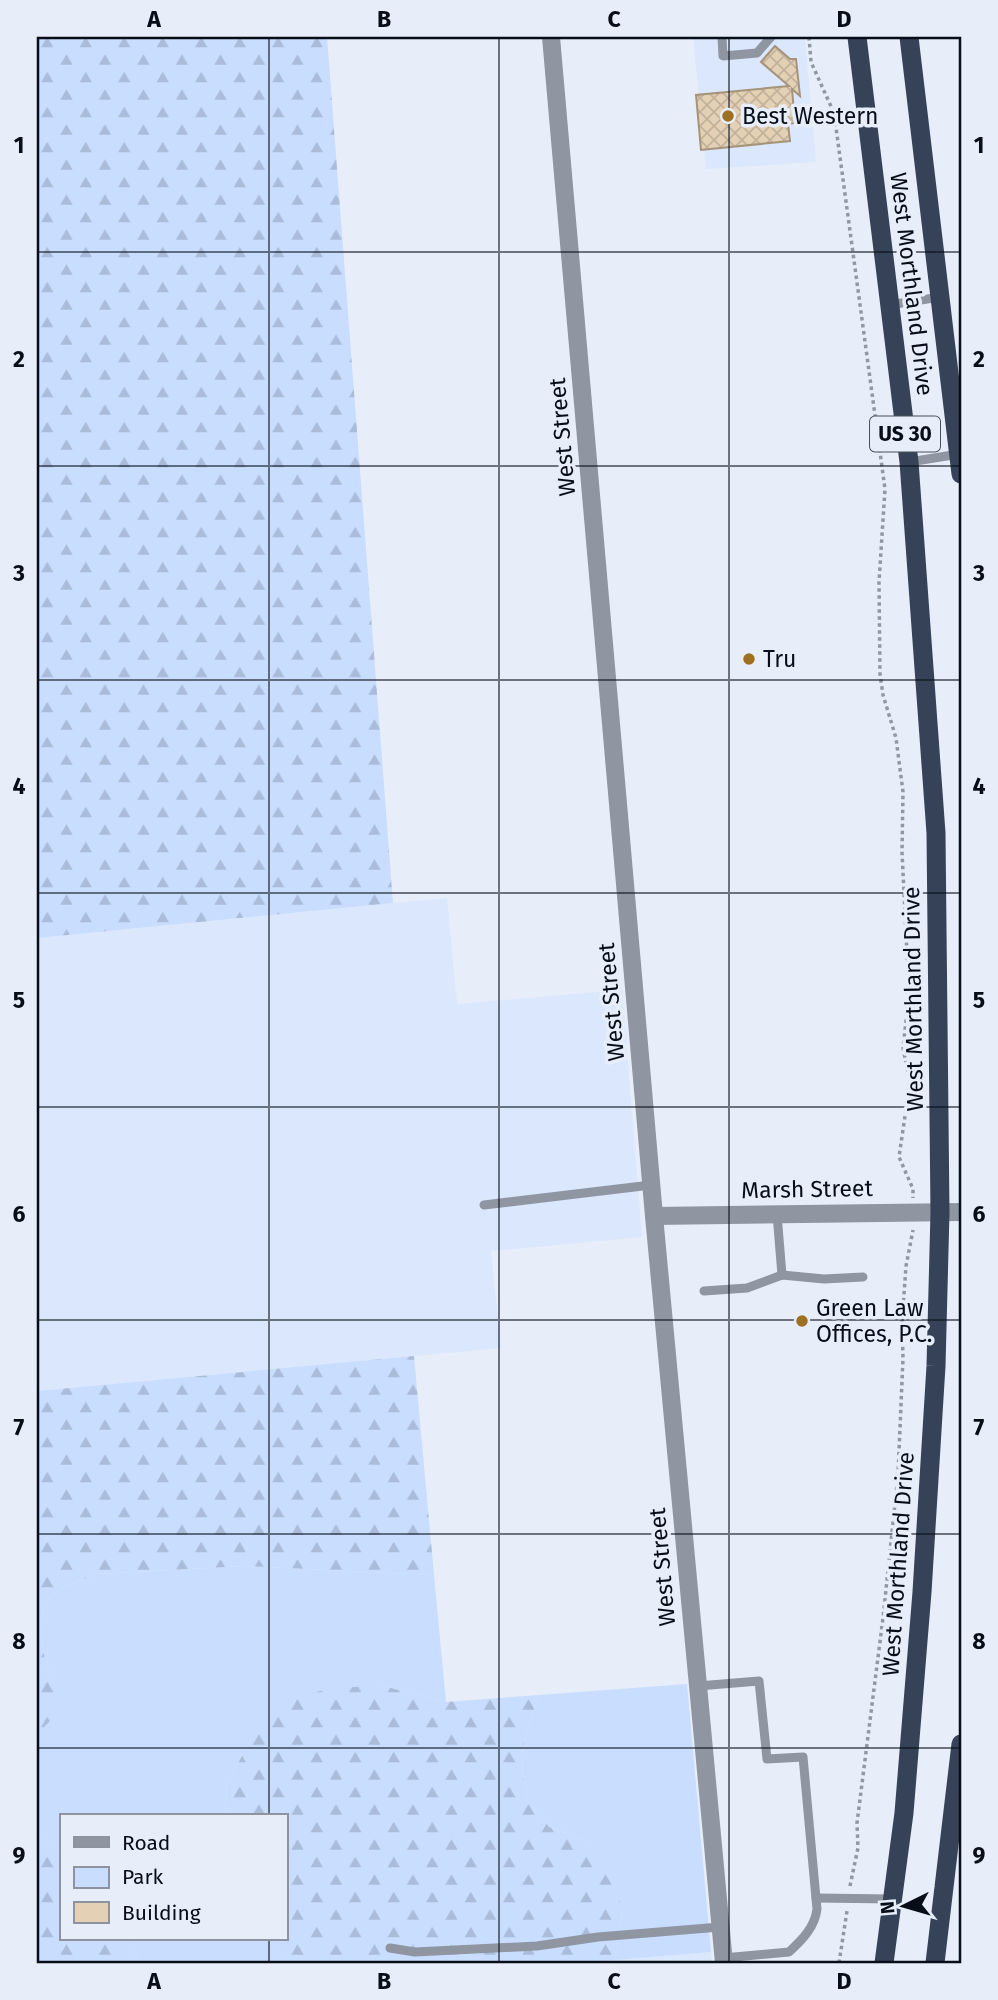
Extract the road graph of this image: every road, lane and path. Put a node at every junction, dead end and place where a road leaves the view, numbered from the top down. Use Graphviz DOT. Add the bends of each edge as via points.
graph roads {
  1 [pos="551,37"];
  2 [pos="722,37"];
  3 [pos="771,37"];
  4 [pos="809,37"];
  5 [pos="857,37"];
  6 [pos="909,37"];
  7 [pos="940,297"];
  8 [pos="890,305"];
  9 [pos="961,460"];
  10 [pos="909,462"];
  11 [pos="651,1185"];
  12 [pos="484,1205"];
  13 [pos="940,1212"];
  14 [pos="961,1212"];
  15 [pos="913,1213"];
  16 [pos="777,1214"];
  17 [pos="654,1216"];
  18 [pos="782,1275"];
  19 [pos="863,1277"];
  20 [pos="704,1291"];
  21 [pos="698,1686"];
  22 [pos="961,1744"];
  23 [pos="816,1898"];
  24 [pos="849,1898"];
  25 [pos="892,1899"];
  26 [pos="720,1927"];
  27 [pos="390,1948"];
  28 [pos="724,1960"];
  29 [pos="839,1963"];
  30 [pos="884,1963"];
  31 [pos="935,1963"];
  1 -- 11 [label="street, West Street"];
  2 -- 3 [label="lane" via="723,56 757,53"];
  4 -- 15 [label="path" via="811,62 834,113 885,489 880,674 903,792 909,985 903,1048 910,1082 899,1157 913,1189"];
  5 -- 8 [label="highway, West Morthland Drive / US 30"];
  6 -- 7 [label="highway, West Morthland Drive / US 30"];
  7 -- 8 [label="lane"];
  7 -- 9 [label="highway, West Morthland Drive / US 30"];
  8 -- 10 [label="highway, West Morthland Drive / US 30"];
  9 -- 10 [label="lane"];
  10 -- 13 [label="highway, West Morthland Drive / US 30" via="936,833"];
  11 -- 12 [label="lane"];
  11 -- 17 [label="street, West Street"];
  13 -- 14 [label="street, Marsh Street"];
  13 -- 15 [label="street, Marsh Street"];
  13 -- 25 [label="highway, West Morthland Drive / US 30" via="922,1592 904,1813"];
  15 -- 16 [label="street, Marsh Street"];
  15 -- 24 [label="path" via="902,1322 898,1475"];
  16 -- 17 [label="street, Marsh Street"];
  16 -- 18 [label="lane"];
  17 -- 21 [label="street, West Street"];
  18 -- 19 [label="lane"];
  18 -- 20 [label="lane" via="747,1288"];
  21 -- 23 [label="lane" via="759,1681 767,1759 803,1757"];
  21 -- 26 [label="street, West Street"];
  22 -- 31 [label="highway"];
  23 -- 24 [label="lane"];
  23 -- 28 [label="lane" via="816,1919 789,1952"];
  24 -- 25 [label="lane"];
  24 -- 29 [label="path"];
  25 -- 30 [label="highway, West Morthland Drive / US 30"];
  26 -- 27 [label="lane" via="537,1946 415,1952"];
  26 -- 28 [label="street, West Street"];
}
